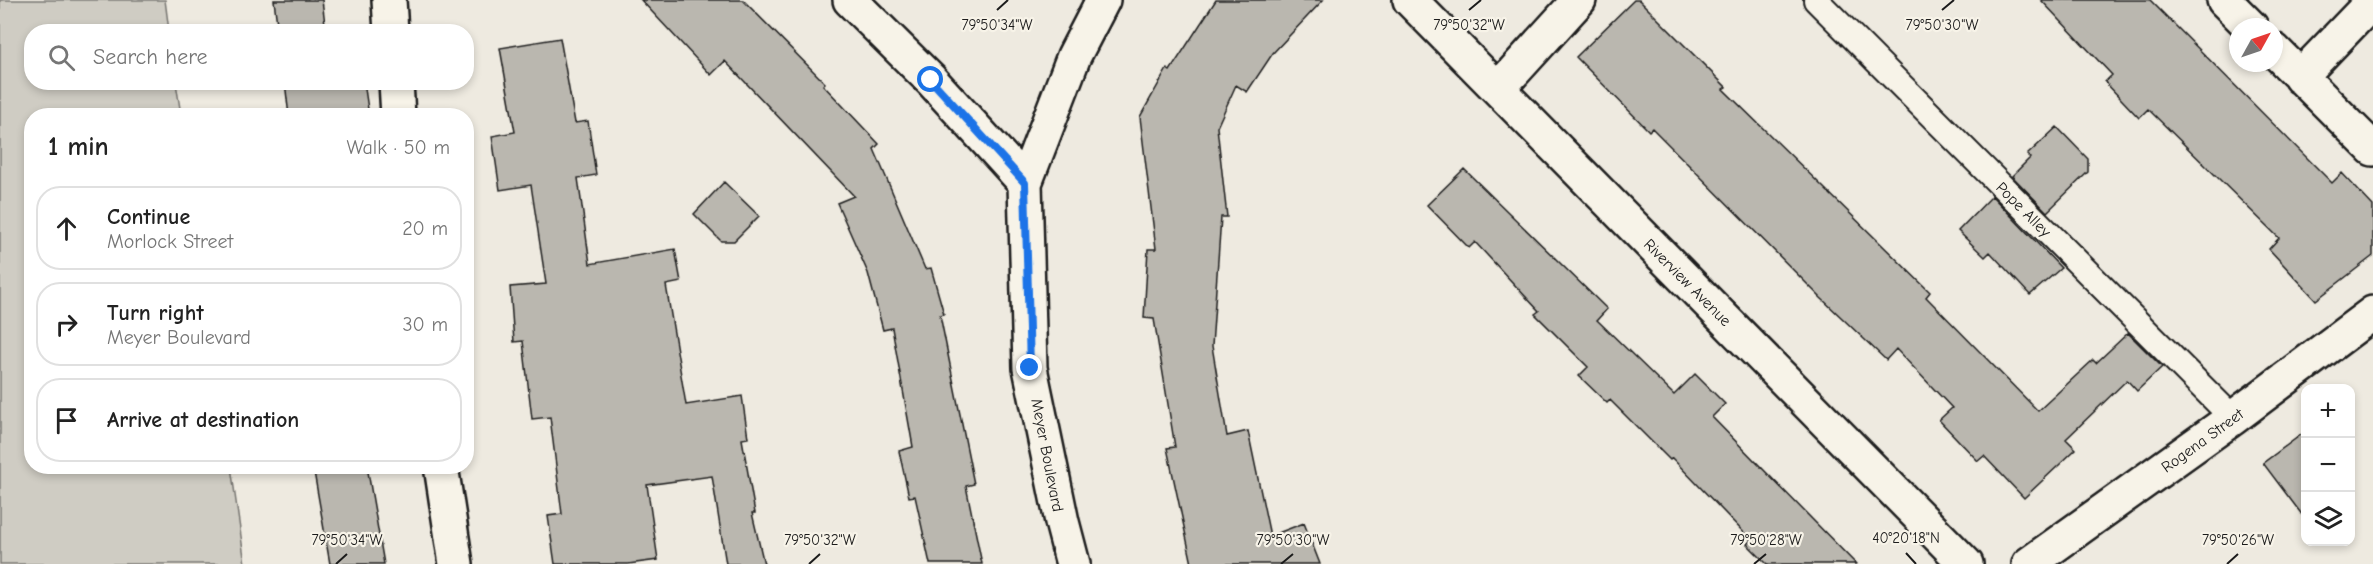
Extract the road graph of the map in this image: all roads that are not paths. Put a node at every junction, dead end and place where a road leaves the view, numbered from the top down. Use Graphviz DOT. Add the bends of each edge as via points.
graph roads {
  1 [pos="388,0"];
  2 [pos="850,0"];
  3 [pos="1103,0"];
  4 [pos="1410,0"];
  5 [pos="1579,0"];
  6 [pos="1816,0"];
  7 [pos="2224,0"];
  8 [pos="2373,1"];
  9 [pos="2242,18"];
  10 [pos="390,24"];
  11 [pos="2283,59"];
  12 [pos="2300,76"];
  13 [pos="1498,89"];
  14 [pos="396,90"];
  15 [pos="398,108"];
  16 [pos="2373,149"];
  17 [pos="1025,183"];
  18 [pos="2373,313"];
  19 [pos="2233,418"];
  20 [pos="442,474"];
  21 [pos="456,564"];
  22 [pos="1073,564"];
  23 [pos="1966,564"];
  24 [pos="2029,564"];
  1 -- 10 [label="street"];
  2 -- 17 [label="street" via="931,80"];
  3 -- 17 [label="street, Meyer Boulevard" via="1074,57"];
  4 -- 13 [label="street, Riverview Avenue"];
  5 -- 13 [label="street"];
  6 -- 19 [label="lane, Pope Alley"];
  7 -- 9 [label="street"];
  8 -- 12 [label="street"];
  11 -- 12 [label="street"];
  12 -- 16 [label="street"];
  13 -- 23 [label="street, Riverview Avenue"];
  14 -- 15 [label="street"];
  17 -- 22 [label="street, Meyer Boulevard" via="1030,368"];
  18 -- 19 [label="street, Rogena Street"];
  19 -- 24 [label="street, Rogena Street"];
  20 -- 21 [label="street"];
}
